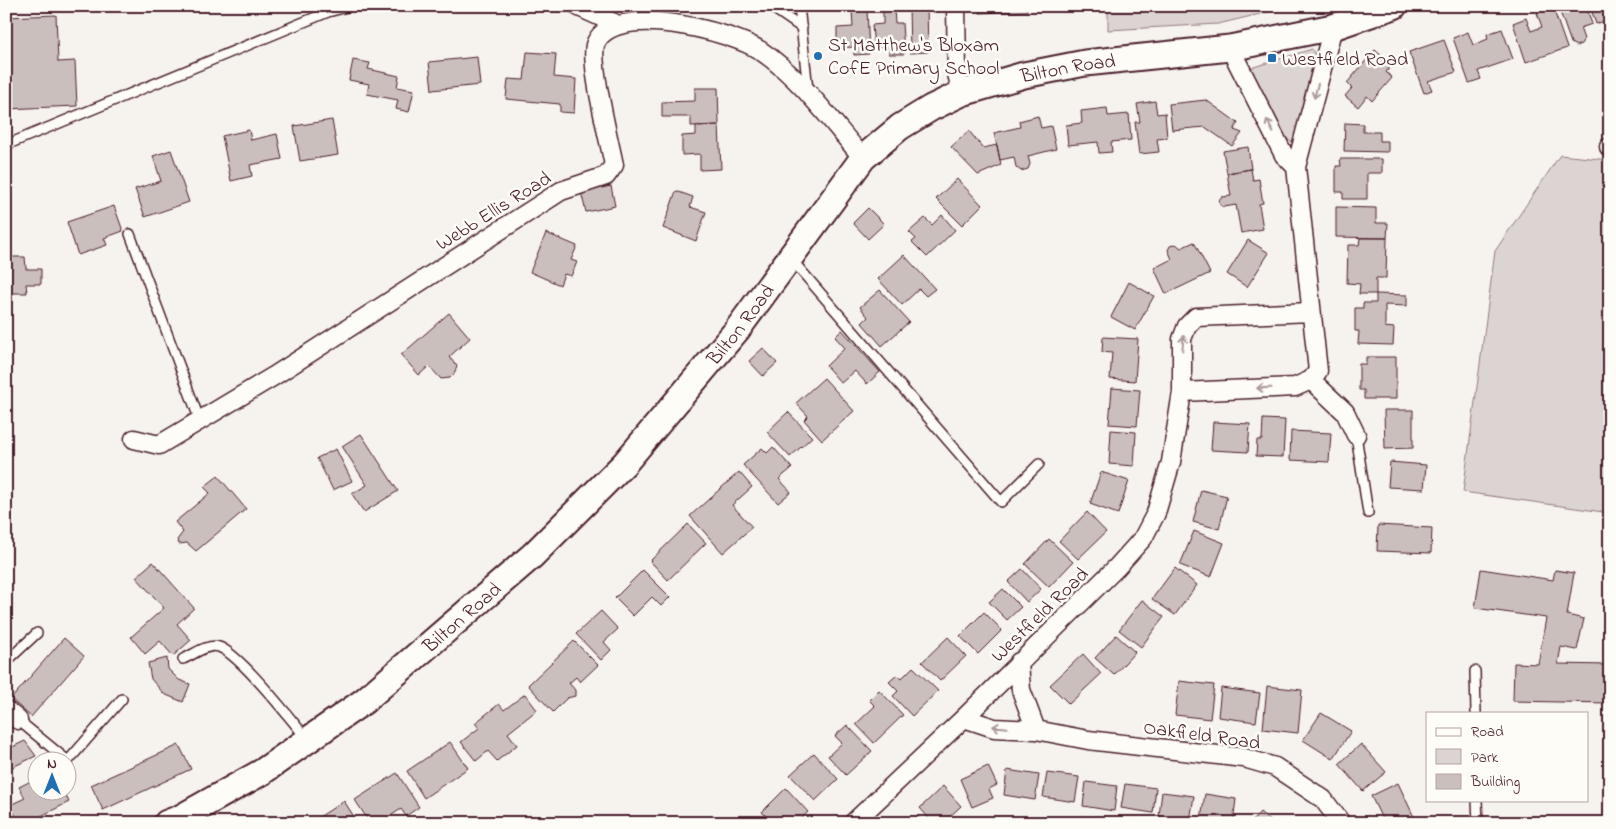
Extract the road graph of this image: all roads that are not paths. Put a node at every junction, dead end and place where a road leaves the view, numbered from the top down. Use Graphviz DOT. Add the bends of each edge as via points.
graph roads {
  1 [pos="351,6"];
  2 [pos="547,6"];
  3 [pos="770,6"];
  4 [pos="800,6"];
  5 [pos="956,6"];
  6 [pos="1394,6"];
  7 [pos="579,7"];
  8 [pos="614,23"];
  9 [pos="1334,27"];
  10 [pos="802,28"];
  11 [pos="1230,48"];
  12 [pos="962,93"];
  13 [pos="808,95"];
  14 [pos="6,145"];
  15 [pos="863,158"];
  16 [pos="1296,167"];
  17 [pos="130,234"];
  18 [pos="789,257"];
  19 [pos="1311,312"];
  20 [pos="1311,380"];
  21 [pos="1182,392"];
  22 [pos="200,421"];
  23 [pos="1356,435"];
  24 [pos="134,439"];
  25 [pos="1039,464"];
  26 [pos="1368,513"];
  27 [pos="37,633"];
  28 [pos="184,659"];
  29 [pos="6,662"];
  30 [pos="1019,662"];
  31 [pos="1475,671"];
  32 [pos="122,699"];
  33 [pos="1476,712"];
  34 [pos="12,715"];
  35 [pos="964,718"];
  36 [pos="1036,730"];
  37 [pos="308,740"];
  38 [pos="1477,802"];
  39 [pos="167,823"];
  40 [pos="853,823"];
  41 [pos="1341,823"];
  42 [pos="1478,823"];
  1 -- 14 [label="lane" via="328,12"];
  2 -- 7 [label="lane"];
  3 -- 10 [label="lane"];
  4 -- 10 [label="lane"];
  5 -- 12 [label="street" via="957,74"];
  6 -- 9 [label="main road, Bilton Road"];
  7 -- 8 [label="street"];
  8 -- 13 [label="street" via="646,17 724,34 760,50"];
  8 -- 22 [label="street, Webb Ellis Road" via="600,35 595,45 595,65 614,165 606,176 561,191 538,204"];
  9 -- 11 [label="main road, Bilton Road"];
  9 -- 16 [label="street, one-way"];
  10 -- 13 [label="lane"];
  11 -- 12 [label="main road, Bilton Road" via="1085,63 1024,75"];
  16 -- 11 [label="street, one-way" via="1284,155"];
  12 -- 15 [label="main road, Bilton Road" via="900,127"];
  13 -- 15 [label="street"];
  15 -- 18 [label="main road, Bilton Road"];
  16 -- 19 [label="street"];
  17 -- 22 [label="lane"];
  18 -- 25 [label="lane" via="1002,502"];
  18 -- 37 [label="main road, Bilton Road" via="737,330 617,471 533,555 457,623 364,701"];
  19 -- 20 [label="street" via="1318,371"];
  21 -- 19 [label="street, Westfield Road, one-way" via="1182,339 1187,326 1196,317"];
  20 -- 21 [label="street, one-way" via="1295,387"];
  20 -- 23 [label="street" via="1345,412"];
  21 -- 30 [label="street, Westfield Road" via="1171,462 1156,513 1143,538"];
  22 -- 24 [label="street, Webb Ellis Road" via="159,445"];
  23 -- 26 [label="lane"];
  27 -- 29 [label="lane"];
  28 -- 37 [label="lane" via="208,647 218,646 274,700"];
  30 -- 35 [label="street, Westfield Road"];
  30 -- 36 [label="street" via="1021,690"];
  31 -- 33 [label="lane"];
  32 -- 34 [label="lane" via="68,760"];
  36 -- 35 [label="street, Oakfield Road, one-way" via="994,728"];
  35 -- 40 [label="street, Westfield Road"];
  36 -- 41 [label="street, Oakfield Road" via="1088,740 1244,758 1275,767 1324,799"];
  37 -- 39 [label="main road, Bilton Road" via="262,772"];
  38 -- 42 [label="lane"];
}
